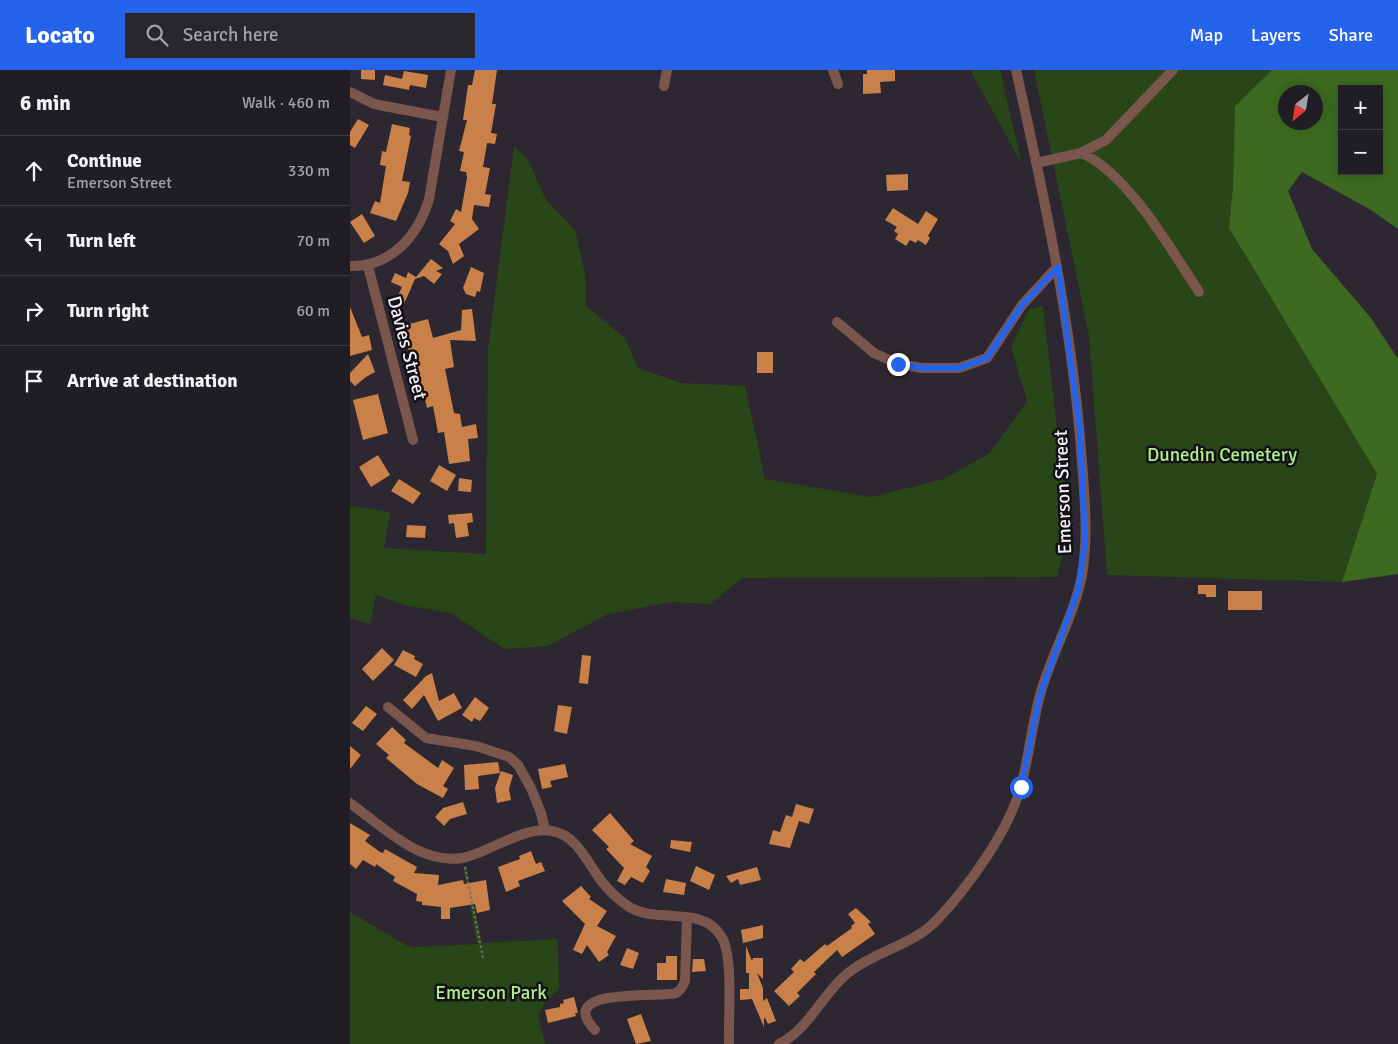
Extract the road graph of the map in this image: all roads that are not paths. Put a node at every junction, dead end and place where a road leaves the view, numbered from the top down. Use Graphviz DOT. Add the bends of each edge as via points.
graph roads {
  1 [pos="451,70"];
  2 [pos="667,70"];
  3 [pos="833,70"];
  4 [pos="1016,70"];
  5 [pos="1173,70"];
  6 [pos="838,84"];
  7 [pos="664,86"];
  8 [pos="350,92"];
  9 [pos="442,117"];
  10 [pos="1081,153"];
  11 [pos="1036,163"];
  12 [pos="350,266"];
  13 [pos="368,266"];
  14 [pos="1058,267"];
  15 [pos="1199,292"];
  16 [pos="837,322"];
  17 [pos="413,440"];
  18 [pos="388,708"];
  19 [pos="350,803"];
  20 [pos="544,830"];
  21 [pos="687,917"];
  22 [pos="595,1030"];
  23 [pos="729,1044"];
  24 [pos="779,1044"];
  1 -- 9 [label="street"];
  2 -- 7 [label="street"];
  3 -- 6 [label="street"];
  4 -- 11 [label="street, Emerson Street"];
  5 -- 10 [label="street" via="1106,140"];
  8 -- 9 [label="street" via="374,104"];
  9 -- 13 [label="street" via="423,218 397,250"];
  10 -- 11 [label="street"];
  10 -- 15 [label="street" via="1094,158 1132,194"];
  11 -- 14 [label="street, Emerson Street"];
  12 -- 13 [label="street"];
  13 -- 17 [label="street, Davies Street"];
  14 -- 16 [label="street" via="1022,305 987,358 959,368 898,364 874,353"];
  14 -- 24 [label="street, Emerson Street" via="1080,430 1085,542 1078,590 1040,695 1018,795 993,845 936,921 911,940 852,970 794,1034"];
  18 -- 20 [label="street" via="426,738 476,746 509,757 518,765 531,788"];
  19 -- 20 [label="street" via="419,851 447,859 463,858 523,834"];
  20 -- 21 [label="street" via="558,832 570,839 603,884 630,908 656,916"];
  21 -- 22 [label="street" via="686,981 680,990 670,994 614,995 598,1001 586,1014"];
  21 -- 23 [label="street" via="715,927 726,946"];
}
